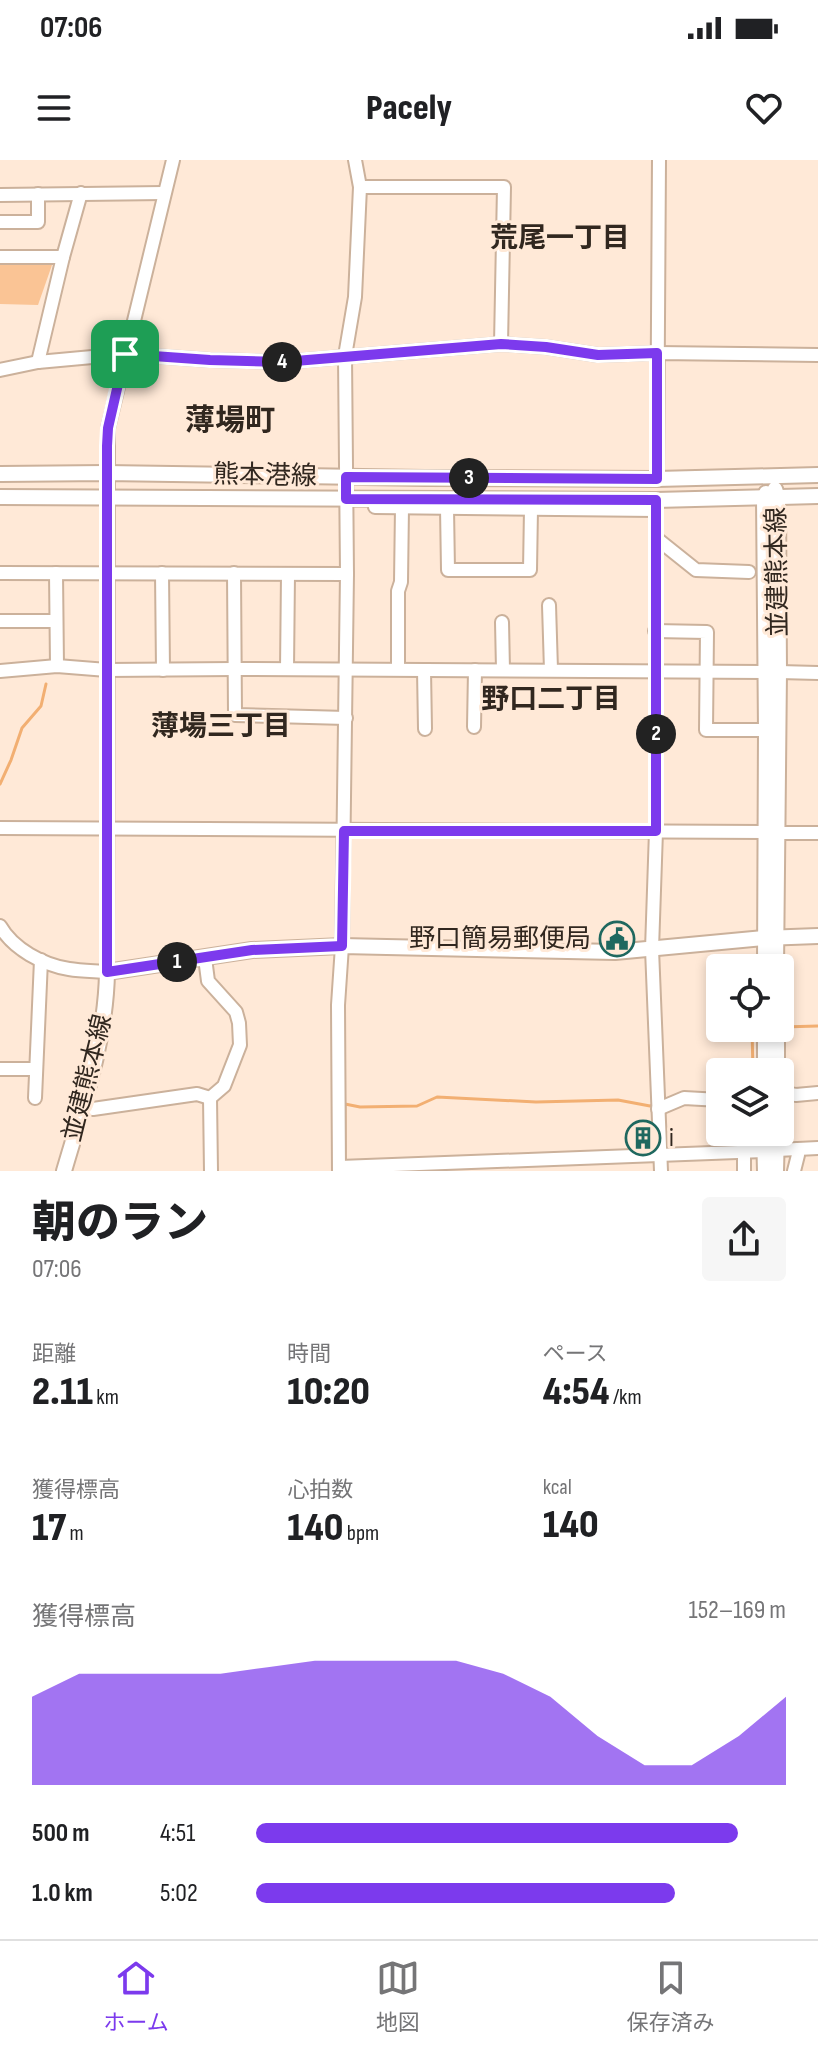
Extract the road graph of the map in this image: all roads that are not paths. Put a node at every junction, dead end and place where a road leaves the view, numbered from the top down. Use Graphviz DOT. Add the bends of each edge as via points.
graph roads {
  1 [pos="173,160"];
  2 [pos="355,160"];
  3 [pos="659,160"];
  4 [pos="360,187"];
  5 [pos="81,193"];
  6 [pos="164,193"];
  7 [pos="38,194"];
  8 [pos="0,195"];
  9 [pos="0,222"];
  10 [pos="0,257"];
  11 [pos="63,257"];
  12 [pos="501,344"];
  13 [pos="657,353"];
  14 [pos="125,354"];
  15 [pos="818,355"];
  16 [pos="345,356"];
  17 [pos="38,362"];
  18 [pos="0,370"];
  19 [pos="106,473"];
  20 [pos="0,474"];
  21 [pos="818,475"];
  22 [pos="346,477"];
  23 [pos="771,478"];
  24 [pos="657,479"];
  25 [pos="818,496"];
  26 [pos="0,497"];
  27 [pos="771,498"];
  28 [pos="107,499"];
  29 [pos="346,499"];
  30 [pos="656,505"];
  31 [pos="375,507"];
  32 [pos="402,507"];
  33 [pos="447,508"];
  34 [pos="531,509"];
  35 [pos="656,538"];
  36 [pos="749,572"];
  37 [pos="0,573"];
  38 [pos="56,573"];
  39 [pos="107,573"];
  40 [pos="162,573"];
  41 [pos="234,573"];
  42 [pos="288,574"];
  43 [pos="347,574"];
  44 [pos="549,605"];
  45 [pos="0,621"];
  46 [pos="56,621"];
  47 [pos="502,622"];
  48 [pos="655,631"];
  49 [pos="57,666"];
  50 [pos="235,669"];
  51 [pos="287,669"];
  52 [pos="345,669"];
  53 [pos="398,669"];
  54 [pos="107,670"];
  55 [pos="163,670"];
  56 [pos="424,670"];
  57 [pos="475,670"];
  58 [pos="503,670"];
  59 [pos="551,670"];
  60 [pos="656,670"];
  61 [pos="0,671"];
  62 [pos="706,671"];
  63 [pos="772,672"];
  64 [pos="818,673"];
  65 [pos="346,718"];
  66 [pos="474,727"];
  67 [pos="425,729"];
  68 [pos="766,730"];
  69 [pos="0,828"];
  70 [pos="107,829"];
  71 [pos="344,831"];
  72 [pos="656,831"];
  73 [pos="772,833"];
  74 [pos="818,833"];
  75 [pos="1,931"];
  76 [pos="818,936"];
  77 [pos="770,938"];
  78 [pos="342,946"];
  79 [pos="652,949"];
  80 [pos="767,954"];
  81 [pos="773,954"];
  82 [pos="205,958"];
  83 [pos="41,960"];
  84 [pos="107,972"];
  85 [pos="0,1069"];
  86 [pos="36,1069"];
  87 [pos="818,1093"];
  88 [pos="794,1095"];
  89 [pos="35,1098"];
  90 [pos="210,1098"];
  91 [pos="706,1099"];
  92 [pos="84,1108"];
  93 [pos="658,1109"];
  94 [pos="769,1146"];
  95 [pos="773,1146"];
  96 [pos="818,1148"];
  97 [pos="798,1149"];
  98 [pos="771,1151"];
  99 [pos="744,1152"];
  100 [pos="660,1155"];
  101 [pos="340,1169"];
  102 [pos="64,1171"];
  103 [pos="211,1171"];
  104 [pos="661,1171"];
  105 [pos="744,1171"];
  106 [pos="765,1171"];
  107 [pos="776,1171"];
  108 [pos="794,1171"];
  1 -- 6 [label="street"];
  2 -- 4 [label="street"];
  3 -- 13 [label="street"];
  4 -- 12 [label="street" via="504,187"];
  4 -- 16 [label="street" via="355,297"];
  5 -- 6 [label="street"];
  5 -- 7 [label="street"];
  5 -- 11 [label="street"];
  6 -- 14 [label="street"];
  7 -- 8 [label="street"];
  7 -- 9 [label="street" via="38,222"];
  10 -- 11 [label="street"];
  11 -- 17 [label="street"];
  12 -- 13 [label="street" via="598,355"];
  12 -- 16 [label="street"];
  13 -- 15 [label="street"];
  13 -- 24 [label="street"];
  14 -- 16 [label="street" via="283,362"];
  14 -- 17 [label="street"];
  14 -- 19 [label="street" via="108,428"];
  16 -- 22 [label="street"];
  17 -- 18 [label="street"];
  19 -- 20 [label="main road, 熊本港線"];
  19 -- 22 [label="main road, 熊本港線"];
  19 -- 28 [label="street"];
  21 -- 23 [label="main road, 熊本港線"];
  22 -- 24 [label="main road, 熊本港線"];
  22 -- 29 [label="street"];
  23 -- 24 [label="main road, 熊本港線"];
  23 -- 27 [label="main road, 並建熊本線"];
  25 -- 27 [label="main road, 熊本港線"];
  26 -- 28 [label="main road, 熊本港線"];
  27 -- 30 [label="main road, 熊本港線"];
  27 -- 63 [label="main road, 並建熊本線"];
  28 -- 29 [label="main road, 熊本港線"];
  28 -- 39 [label="street"];
  29 -- 30 [label="main road, 熊本港線"];
  29 -- 43 [label="street"];
  30 -- 34 [label="street"];
  30 -- 35 [label="street"];
  31 -- 32 [label="street"];
  32 -- 33 [label="street"];
  32 -- 53 [label="street"];
  33 -- 34 [label="street"];
  33 -- 34 [label="street" via="448,570 530,570"];
  35 -- 36 [label="street" via="696,570"];
  35 -- 48 [label="street"];
  37 -- 38 [label="street"];
  38 -- 39 [label="street"];
  38 -- 46 [label="street"];
  39 -- 40 [label="street"];
  39 -- 54 [label="street"];
  40 -- 41 [label="street"];
  40 -- 55 [label="street"];
  41 -- 42 [label="street"];
  41 -- 50 [label="street"];
  42 -- 43 [label="street"];
  42 -- 51 [label="street"];
  43 -- 52 [label="street"];
  44 -- 59 [label="street"];
  45 -- 46 [label="street"];
  46 -- 49 [label="street"];
  47 -- 58 [label="street"];
  48 -- 60 [label="street"];
  48 -- 62 [label="street" via="707,632"];
  49 -- 54 [label="street"];
  49 -- 61 [label="street"];
  50 -- 51 [label="street"];
  50 -- 55 [label="street"];
  50 -- 65 [label="street" via="235,715"];
  51 -- 52 [label="street"];
  52 -- 53 [label="street"];
  52 -- 65 [label="street"];
  53 -- 56 [label="street"];
  54 -- 55 [label="street"];
  54 -- 70 [label="street"];
  56 -- 57 [label="street"];
  56 -- 67 [label="street"];
  57 -- 58 [label="street"];
  57 -- 66 [label="street"];
  58 -- 59 [label="street"];
  59 -- 60 [label="street"];
  60 -- 62 [label="street"];
  60 -- 72 [label="street"];
  62 -- 63 [label="street"];
  62 -- 68 [label="street" via="706,730"];
  63 -- 64 [label="street"];
  63 -- 68 [label="main road, 並建熊本線"];
  63 -- 73 [label="main road, 並建熊本線"];
  65 -- 71 [label="street"];
  68 -- 73 [label="main road, 並建熊本線"];
  69 -- 70 [label="street"];
  70 -- 71 [label="street"];
  70 -- 84 [label="street"];
  71 -- 72 [label="street"];
  71 -- 78 [label="street"];
  72 -- 73 [label="street"];
  72 -- 79 [label="street"];
  73 -- 74 [label="street"];
  73 -- 77 [label="main road, 並建熊本線"];
  75 -- 83 [label="street"];
  76 -- 77 [label="main road"];
  77 -- 79 [label="main road"];
  77 -- 80 [label="main road, 並建熊本線"];
  77 -- 81 [label="main road, 並建熊本線"];
  78 -- 79 [label="main road"];
  78 -- 82 [label="main road"];
  78 -- 101 [label="street"];
  79 -- 93 [label="street"];
  82 -- 84 [label="main road"];
  82 -- 90 [label="street" via="208,981 236,1012 240,1045 224,1086"];
  83 -- 84 [label="street" via="67,969"];
  83 -- 86 [label="street"];
  84 -- 92 [label="main road, 並建熊本線" via="107,999"];
  85 -- 86 [label="street"];
  86 -- 89 [label="street"];
  87 -- 88 [label="street"];
  90 -- 92 [label="street" via="197,1094"];
  90 -- 103 [label="street"];
  91 -- 93 [label="street" via="684,1098"];
  92 -- 102 [label="main road, 並建熊本線"];
  93 -- 100 [label="street"];
  94 -- 98 [label="main road"];
  95 -- 98 [label="main road"];
  96 -- 97 [label="street"];
  97 -- 98 [label="street"];
  97 -- 108 [label="street"];
  98 -- 99 [label="street"];
  98 -- 106 [label="main road"];
  98 -- 107 [label="main road"];
  99 -- 100 [label="street"];
  99 -- 105 [label="street"];
  100 -- 101 [label="street"];
  100 -- 104 [label="street"];
}
